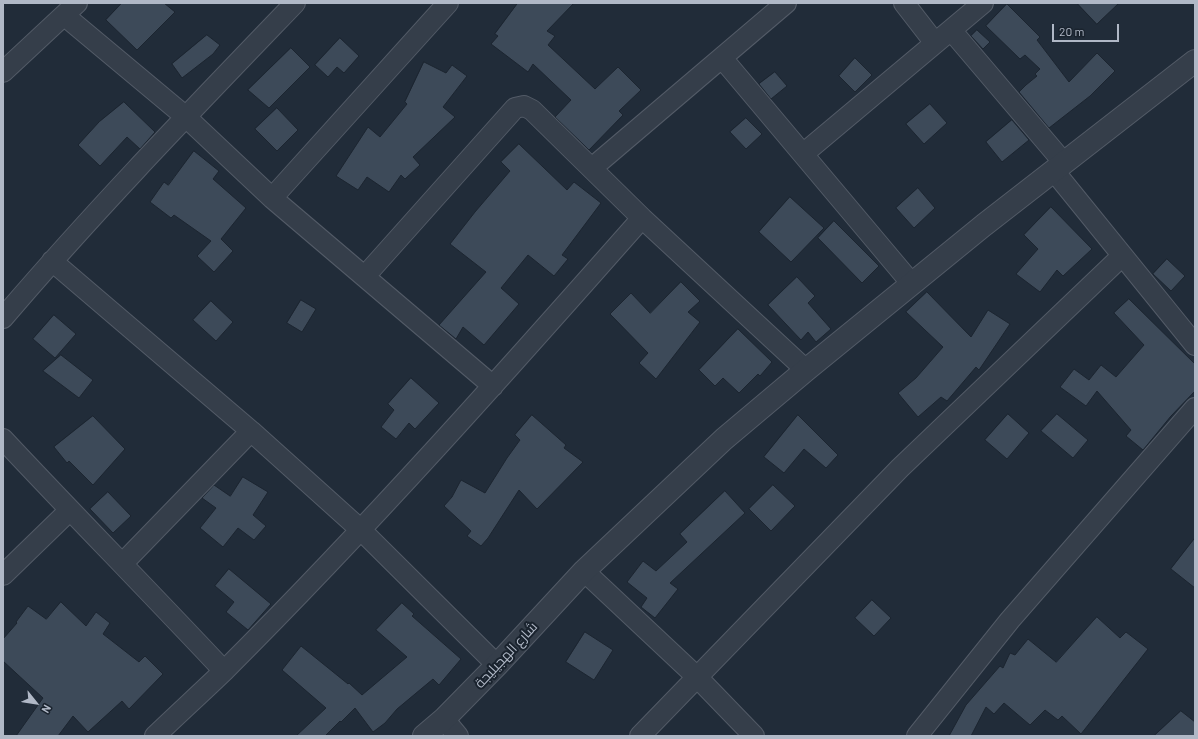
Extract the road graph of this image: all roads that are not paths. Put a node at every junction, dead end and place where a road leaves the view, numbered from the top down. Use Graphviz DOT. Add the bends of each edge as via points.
graph roads {
  1 [pos="295,3"];
  2 [pos="448,3"];
  3 [pos="786,3"];
  4 [pos="904,3"];
  5 [pos="983,3"];
  6 [pos="71,9"];
  7 [pos="951,30"];
  8 [pos="935,43"];
  9 [pos="722,58"];
  10 [pos="1195,61"];
  11 [pos="3,72"];
  12 [pos="186,118"];
  13 [pos="803,154"];
  14 [pos="1059,167"];
  15 [pos="592,168"];
  16 [pos="272,198"];
  17 [pos="642,218"];
  18 [pos="1122,256"];
  19 [pos="52,261"];
  20 [pos="365,276"];
  21 [pos="912,284"];
  22 [pos="3,318"];
  23 [pos="1195,345"];
  24 [pos="806,370"];
  25 [pos="493,386"];
  26 [pos="1195,408"];
  27 [pos="251,431"];
  28 [pos="3,438"];
  29 [pos="70,510"];
  30 [pos="360,530"];
  31 [pos="123,563"];
  32 [pos="584,571"];
  33 [pos="3,575"];
  34 [pos="497,665"];
  35 [pos="224,671"];
  36 [pos="697,677"];
  37 [pos="444,720"];
  38 [pos="155,736"];
  39 [pos="424,736"];
  40 [pos="458,736"];
  41 [pos="640,736"];
  42 [pos="754,736"];
  43 [pos="917,736"];
  1 -- 12 [label="street"];
  2 -- 16 [label="street"];
  3 -- 9 [label="street"];
  4 -- 8 [label="street"];
  5 -- 7 [label="street"];
  6 -- 11 [label="street"];
  6 -- 12 [label="street"];
  7 -- 8 [label="street"];
  7 -- 14 [label="street"];
  8 -- 13 [label="street"];
  9 -- 13 [label="street"];
  9 -- 15 [label="street"];
  10 -- 14 [label="street, شارع الهجيليجة"];
  12 -- 16 [label="street"];
  12 -- 19 [label="street"];
  13 -- 21 [label="street"];
  14 -- 18 [label="street"];
  14 -- 21 [label="street, شارع الهجيليجة"];
  15 -- 17 [label="street"];
  15 -- 20 [label="street" via="532,110 524,106 515,108"];
  16 -- 20 [label="street"];
  17 -- 24 [label="street"];
  17 -- 25 [label="street"];
  18 -- 23 [label="street"];
  18 -- 36 [label="street" via="900,468"];
  19 -- 22 [label="street"];
  19 -- 27 [label="street"];
  20 -- 25 [label="street"];
  21 -- 24 [label="street, شارع الهجيليجة"];
  24 -- 32 [label="street, شارع الهجيليجة" via="724,439"];
  25 -- 30 [label="street"];
  26 -- 43 [label="street" via="1010,620"];
  27 -- 30 [label="street"];
  27 -- 31 [label="street"];
  28 -- 29 [label="street"];
  29 -- 31 [label="street"];
  29 -- 33 [label="street"];
  30 -- 34 [label="street"];
  30 -- 35 [label="street"];
  31 -- 35 [label="street"];
  32 -- 34 [label="street, شارع الهجيليجة"];
  32 -- 36 [label="street"];
  34 -- 37 [label="street, شارع الهجيليجة"];
  35 -- 38 [label="street"];
  36 -- 41 [label="street"];
  36 -- 42 [label="street"];
  37 -- 39 [label="street, شارع الهجيليجة"];
  37 -- 40 [label="street"];
}
